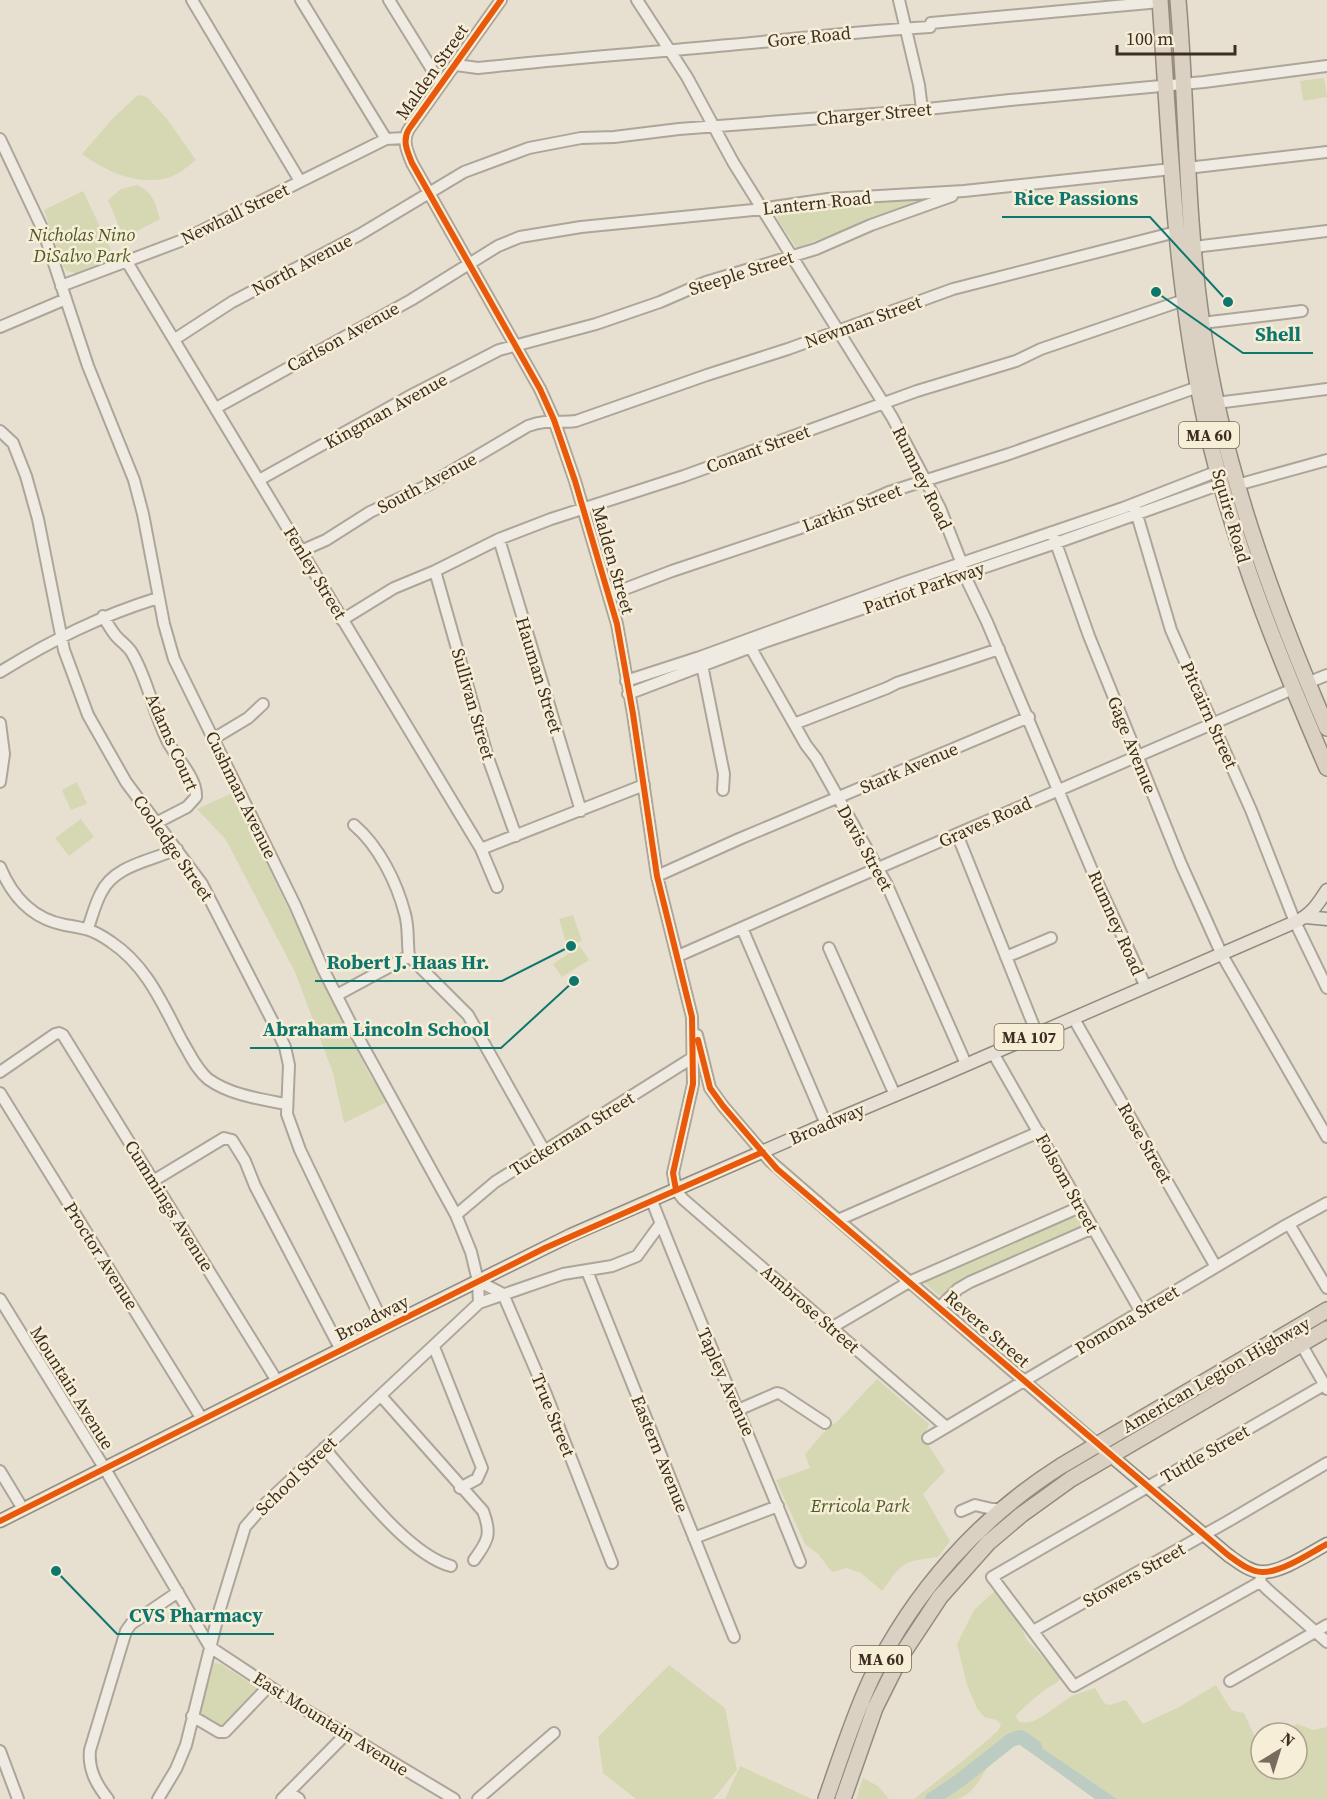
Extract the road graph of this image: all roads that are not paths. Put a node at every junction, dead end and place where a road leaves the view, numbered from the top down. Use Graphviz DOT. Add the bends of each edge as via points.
graph roads {
  1 [pos="192,0"];
  2 [pos="301,0"];
  3 [pos="389,0"];
  4 [pos="501,0"];
  5 [pos="636,0"];
  6 [pos="899,0"];
  7 [pos="1178,0"];
  8 [pos="1160,1"];
  9 [pos="907,29"];
  10 [pos="669,50"];
  11 [pos="456,65"];
  12 [pos="1327,66"];
  13 [pos="441,84"];
  14 [pos="1184,84"];
  15 [pos="1166,85"];
  16 [pos="922,109"];
  17 [pos="715,127"];
  18 [pos="0,138"];
  19 [pos="405,138"];
  20 [pos="386,139"];
  21 [pos="1327,152"];
  22 [pos="1187,168"];
  23 [pos="1172,169"];
  24 [pos="300,182"];
  25 [pos="964,191"];
  26 [pos="430,193"];
  27 [pos="763,208"];
  28 [pos="1327,231"];
  29 [pos="1176,232"];
  30 [pos="1193,249"];
  31 [pos="793,256"];
  32 [pos="127,262"];
  33 [pos="469,264"];
  34 [pos="62,286"];
  35 [pos="66,299"];
  36 [pos="1184,300"];
  37 [pos="1302,311"];
  38 [pos="1202,323"];
  39 [pos="0,327"];
  40 [pos="839,330"];
  41 [pos="174,339"];
  42 [pos="515,345"];
  43 [pos="1198,387"];
  44 [pos="1327,389"];
  45 [pos="1216,403"];
  46 [pos="884,404"];
  47 [pos="216,408"];
  48 [pos="554,420"];
  49 [pos="0,431"];
  50 [pos="1327,460"];
  51 [pos="1217,479"];
  52 [pos="259,480"];
  53 [pos="926,481"];
  54 [pos="1237,485"];
  55 [pos="1136,509"];
  56 [pos="583,510"];
  57 [pos="1052,532"];
  58 [pos="499,539"];
  59 [pos="1056,543"];
  60 [pos="302,551"];
  61 [pos="963,569"];
  62 [pos="435,571"];
  63 [pos="609,595"];
  64 [pos="158,598"];
  65 [pos="103,616"];
  66 [pos="342,620"];
  67 [pos="61,637"];
  68 [pos="748,644"];
  69 [pos="999,649"];
  70 [pos="701,661"];
  71 [pos="0,672"];
  72 [pos="1327,675"];
  73 [pos="626,681"];
  74 [pos="1307,682"];
  75 [pos="1293,689"];
  76 [pos="628,694"];
  77 [pos="263,704"];
  78 [pos="1029,717"];
  79 [pos="0,723"];
  80 [pos="1213,723"];
  81 [pos="794,724"];
  82 [pos="1327,728"];
  83 [pos="213,738"];
  84 [pos="1136,757"];
  85 [pos="1327,768"];
  86 [pos="0,782"];
  87 [pos="644,785"];
  88 [pos="723,790"];
  89 [pos="1058,790"];
  90 [pos="838,798"];
  91 [pos="581,811"];
  92 [pos="156,823"];
  93 [pos="354,825"];
  94 [pos="957,834"];
  95 [pos="516,836"];
  96 [pos="177,849"];
  97 [pos="481,849"];
  98 [pos="0,867"];
  99 [pos="877,869"];
  100 [pos="657,876"];
  101 [pos="497,887"];
  102 [pos="1327,890"];
  103 [pos="1300,920"];
  104 [pos="1327,920"];
  105 [pos="88,928"];
  106 [pos="742,928"];
  107 [pos="1051,938"];
  108 [pos="829,948"];
  109 [pos="1222,955"];
  110 [pos="409,956"];
  111 [pos="678,956"];
  112 [pos="1006,957"];
  113 [pos="1146,987"];
  114 [pos="1327,988"];
  115 [pos="337,995"];
  116 [pos="692,1017"];
  117 [pos="1074,1019"];
  118 [pos="1037,1034"];
  119 [pos="993,1053"];
  120 [pos="692,1058"];
  121 [pos="966,1064"];
  122 [pos="0,1072"];
  123 [pos="0,1093"];
  124 [pos="895,1095"];
  125 [pos="286,1104"];
  126 [pos="826,1124"];
  127 [pos="1039,1132"];
  128 [pos="1327,1137"];
  129 [pos="545,1152"];
  130 [pos="762,1152"];
  131 [pos="153,1180"];
  132 [pos="676,1190"];
  133 [pos="652,1201"];
  134 [pos="1327,1203"];
  135 [pos="1080,1207"];
  136 [pos="456,1215"];
  137 [pos="838,1220"];
  138 [pos="661,1223"];
  139 [pos="1288,1224"];
  140 [pos="1093,1228"];
  141 [pos="1216,1267"];
  142 [pos="586,1271"];
  143 [pos="478,1281"];
  144 [pos="909,1282"];
  145 [pos="1327,1288"];
  146 [pos="503,1294"];
  147 [pos="0,1299"];
  148 [pos="479,1304"];
  149 [pos="940,1307"];
  150 [pos="1327,1310"];
  151 [pos="1141,1312"];
  152 [pos="385,1327"];
  153 [pos="831,1328"];
  154 [pos="1327,1329"];
  155 [pos="1301,1344"];
  156 [pos="434,1347"];
  157 [pos="340,1350"];
  158 [pos="277,1382"];
  159 [pos="1024,1382"];
  160 [pos="1326,1387"];
  161 [pos="381,1396"];
  162 [pos="738,1410"];
  163 [pos="202,1419"];
  164 [pos="825,1423"];
  165 [pos="945,1426"];
  166 [pos="928,1438"];
  167 [pos="1097,1444"];
  168 [pos="324,1448"];
  169 [pos="1111,1455"];
  170 [pos="1327,1463"];
  171 [pos="105,1469"];
  172 [pos="0,1471"];
  173 [pos="460,1488"];
  174 [pos="1148,1488"];
  175 [pos="778,1506"];
  176 [pos="23,1509"];
  177 [pos="1003,1509"];
  178 [pos="961,1511"];
  179 [pos="0,1521"];
  180 [pos="1204,1535"];
  181 [pos="694,1538"];
  182 [pos="1327,1544"];
  183 [pos="474,1560"];
  184 [pos="800,1562"];
  185 [pos="612,1563"];
  186 [pos="451,1566"];
  187 [pos="1261,1577"];
  188 [pos="178,1592"];
  189 [pos="1327,1625"];
  190 [pos="1033,1631"];
  191 [pos="1316,1632"];
  192 [pos="734,1637"];
  193 [pos="1327,1642"];
  194 [pos="210,1647"];
  195 [pos="1230,1681"];
  196 [pos="268,1686"];
  197 [pos="192,1716"];
  198 [pos="554,1733"];
  199 [pos="346,1734"];
  200 [pos="0,1752"];
  201 [pos="285,1796"];
  202 [pos="18,1799"];
  203 [pos="108,1799"];
  204 [pos="158,1799"];
  205 [pos="299,1799"];
  206 [pos="454,1799"];
  207 [pos="478,1799"];
  208 [pos="826,1799"];
  209 [pos="843,1799"];
  1 -- 24 [label="street"];
  2 -- 20 [label="street"];
  3 -- 13 [label="street"];
  4 -- 11 [label="street, Malden Street"];
  5 -- 10 [label="street, Rumney Road"];
  6 -- 9 [label="street"];
  7 -- 14 [label="highway, Squire Road / MA 60"];
  8 -- 9 [label="street, Gore Road"];
  8 -- 15 [label="highway, Squire Road / MA 60"];
  9 -- 10 [label="street, Gore Road"];
  9 -- 16 [label="street"];
  10 -- 11 [label="street, Gore Road" via="478,68"];
  10 -- 17 [label="street, Rumney Road"];
  11 -- 13 [label="street, Malden Street"];
  12 -- 14 [label="street, Charger Street"];
  13 -- 19 [label="street, Malden Street"];
  14 -- 15 [label="street, Charger Street"];
  14 -- 22 [label="highway, Squire Road / MA 60"];
  15 -- 16 [label="street, Charger Street"];
  15 -- 23 [label="highway, Squire Road / MA 60"];
  16 -- 17 [label="street, Charger Street"];
  17 -- 26 [label="street, Charger Street" via="581,138 529,148 464,172"];
  17 -- 27 [label="street, Rumney Road"];
  18 -- 34 [label="street, Cushman Avenue" via="43,230"];
  19 -- 20 [label="street, Newhall Street"];
  19 -- 26 [label="street, Malden Street" via="408,155"];
  20 -- 24 [label="street, Newhall Street"];
  21 -- 22 [label="street"];
  22 -- 30 [label="highway, Squire Road / MA 60"];
  23 -- 25 [label="street, Lantern Road"];
  23 -- 29 [label="highway, Squire Road / MA 60"];
  24 -- 32 [label="street, Newhall Street" via="183,240"];
  25 -- 27 [label="street, Lantern Road" via="828,199"];
  25 -- 31 [label="street, Steeple Street"];
  26 -- 33 [label="street, Malden Street"];
  26 -- 41 [label="street, North Avenue" via="232,302"];
  27 -- 31 [label="street, Rumney Road"];
  27 -- 33 [label="street, Lantern Road" via="519,237"];
  28 -- 30 [label="street"];
  29 -- 36 [label="highway, Squire Road / MA 60"];
  29 -- 40 [label="street, Newman Street" via="953,290"];
  30 -- 38 [label="highway, Squire Road / MA 60"];
  31 -- 40 [label="street, Rumney Road"];
  31 -- 42 [label="street, Steeple Street" via="706,282 596,324"];
  32 -- 34 [label="street, Newhall Street"];
  32 -- 41 [label="street, Fenley Street"];
  33 -- 42 [label="street, Malden Street"];
  33 -- 47 [label="street, Carlson Avenue"];
  34 -- 35 [label="street, Cushman Avenue"];
  35 -- 39 [label="street"];
  35 -- 64 [label="street, Cushman Avenue" via="134,480"];
  36 -- 43 [label="highway, Squire Road / MA 60"];
  36 -- 46 [label="street, Conant Street"];
  37 -- 38 [label="street"];
  38 -- 45 [label="highway, Squire Road / MA 60"];
  40 -- 46 [label="street, Rumney Road"];
  40 -- 48 [label="street, Newman Street" via="576,421"];
  41 -- 47 [label="street, Fenley Street"];
  42 -- 48 [label="street, Malden Street"];
  42 -- 52 [label="street, Kingman Avenue" via="418,392"];
  43 -- 51 [label="highway, Squire Road / MA 60"];
  43 -- 53 [label="street, Larkin Street"];
  44 -- 45 [label="street"];
  45 -- 54 [label="highway, Squire Road / MA 60"];
  46 -- 53 [label="street, Rumney Road"];
  46 -- 56 [label="street, Conant Street"];
  47 -- 52 [label="street, Fenley Street"];
  48 -- 56 [label="street, Malden Street"];
  48 -- 60 [label="street, South Avenue" via="528,426 428,485"];
  49 -- 67 [label="street, Cooledge Street" via="13,443 27,476"];
  50 -- 54 [label="street"];
  51 -- 55 [label="street, Patriot Parkway"];
  51 -- 75 [label="highway, Squire Road / MA 60" via="1252,586"];
  52 -- 60 [label="street, Fenley Street"];
  53 -- 61 [label="street, Rumney Road"];
  53 -- 63 [label="street, Larkin Street"];
  54 -- 74 [label="highway, Squire Road / MA 60" via="1267,580"];
  55 -- 57 [label="street, Patriot Parkway"];
  55 -- 59 [label="street, Patriot Parkway"];
  55 -- 80 [label="street, Pitcairn Street" via="1171,630"];
  56 -- 58 [label="street, Conant Street"];
  56 -- 63 [label="street, Malden Street"];
  57 -- 59 [label="street, Gage Avenue"];
  57 -- 61 [label="street, Patriot Parkway"];
  58 -- 62 [label="street, Conant Street"];
  58 -- 91 [label="street, Hauman Street"];
  59 -- 61 [label="street, Patriot Parkway"];
  59 -- 84 [label="street, Gage Avenue"];
  60 -- 66 [label="street, Fenley Street"];
  61 -- 68 [label="street, Patriot Parkway"];
  61 -- 69 [label="street, Rumney Road"];
  62 -- 66 [label="street, Conant Street" via="394,588"];
  62 -- 95 [label="street, Sullivan Street" via="488,758"];
  63 -- 73 [label="street, Malden Street"];
  64 -- 65 [label="street"];
  64 -- 83 [label="street, Cushman Avenue" via="174,659"];
  65 -- 67 [label="street"];
  65 -- 92 [label="street, Adams Court" via="134,657 167,740 196,792 196,798 187,807"];
  66 -- 97 [label="street, Fenley Street"];
  67 -- 71 [label="street"];
  67 -- 92 [label="street, Cooledge Street" via="88,715 118,770"];
  68 -- 70 [label="street, Patriot Parkway"];
  68 -- 81 [label="street, Davis Street"];
  69 -- 78 [label="street, Rumney Road"];
  69 -- 81 [label="street" via="897,683"];
  70 -- 73 [label="street, Patriot Parkway"];
  70 -- 76 [label="street, Patriot Parkway"];
  70 -- 88 [label="street" via="724,774"];
  72 -- 74 [label="street"];
  73 -- 76 [label="street, Malden Street"];
  74 -- 82 [label="highway, Squire Road / MA 60"];
  75 -- 80 [label="street, Graves Road"];
  75 -- 85 [label="highway, Squire Road / MA 60"];
  76 -- 87 [label="street, Malden Street"];
  77 -- 83 [label="street" via="248,718"];
  78 -- 89 [label="street, Rumney Road"];
  78 -- 90 [label="street, Stark Avenue"];
  79 -- 86 [label="street" via="4,754"];
  80 -- 84 [label="street, Graves Road"];
  80 -- 103 [label="street, Pitcairn Street"];
  81 -- 90 [label="street, Davis Street"];
  83 -- 115 [label="street, Cushman Avenue"];
  84 -- 89 [label="street, Graves Road"];
  84 -- 109 [label="street, Gage Avenue"];
  87 -- 91 [label="street"];
  87 -- 100 [label="street, Malden Street"];
  89 -- 94 [label="street, Graves Road"];
  89 -- 113 [label="street, Rumney Road"];
  90 -- 99 [label="street, Davis Street"];
  90 -- 100 [label="street, Stark Avenue"];
  91 -- 95 [label="street"];
  92 -- 96 [label="street, Cooledge Street"];
  93 -- 110 [label="street" via="384,863 398,893 406,915"];
  94 -- 99 [label="street, Graves Road"];
  94 -- 112 [label="street"];
  95 -- 97 [label="street"];
  96 -- 105 [label="street" via="112,878 101,891"];
  96 -- 125 [label="street, Cooledge Street" via="202,884 285,1047 289,1065"];
  97 -- 101 [label="street, Fenley Street"];
  98 -- 105 [label="street" via="14,894 33,912 64,925"];
  99 -- 106 [label="street, Graves Road"];
  99 -- 121 [label="street, Davis Street"];
  100 -- 111 [label="street, Malden Street"];
  102 -- 103 [label="main road, Broadway / MA 107" via="1316,907"];
  103 -- 104 [label="main road"];
  103 -- 109 [label="main road, Broadway / MA 107"];
  103 -- 114 [label="street, Pitcairn Street"];
  105 -- 125 [label="street" via="124,951 141,969 203,1074 226,1089"];
  106 -- 111 [label="street, Graves Road"];
  106 -- 126 [label="street"];
  107 -- 112 [label="street"];
  108 -- 124 [label="street"];
  109 -- 113 [label="main road, Broadway / MA 107"];
  109 -- 128 [label="street, Gage Avenue"];
  110 -- 115 [label="street"];
  110 -- 129 [label="street" via="468,1015"];
  111 -- 116 [label="street, Malden Street"];
  112 -- 118 [label="street"];
  113 -- 117 [label="main road, Broadway / MA 107"];
  115 -- 136 [label="street, Cushman Avenue"];
  116 -- 120 [label="street, Malden Street"];
  116 -- 130 [label="street, Revere Street" via="710,1088"];
  117 -- 118 [label="main road, Broadway / MA 107"];
  117 -- 141 [label="street, Rose Street"];
  118 -- 119 [label="main road, Broadway / MA 107"];
  119 -- 121 [label="main road, Broadway / MA 107"];
  119 -- 127 [label="street, Folsom Street"];
  120 -- 129 [label="street, Tuckerman Street"];
  120 -- 132 [label="street, Malden Street" via="693,1084 673,1173"];
  121 -- 124 [label="main road, Broadway / MA 107"];
  122 -- 131 [label="street, Cummings Avenue" via="59,1033 64,1036"];
  123 -- 163 [label="street, Proctor Avenue"];
  124 -- 126 [label="main road, Broadway / MA 107"];
  125 -- 152 [label="street, Cooledge Street" via="300,1150"];
  126 -- 130 [label="main road, Broadway / MA 107"];
  127 -- 135 [label="street, Folsom Street"];
  127 -- 137 [label="street"];
  129 -- 136 [label="street, Tuckerman Street" via="495,1182"];
  130 -- 132 [label="main road, Broadway / MA 107"];
  130 -- 137 [label="street, Revere Street"];
  131 -- 157 [label="street" via="224,1138 234,1141"];
  131 -- 158 [label="street, Cummings Avenue"];
  132 -- 133 [label="main road, Broadway / MA 107"];
  132 -- 153 [label="street, Ambrose Street"];
  133 -- 138 [label="street, Tapley Avenue"];
  133 -- 143 [label="main road, Broadway / MA 107"];
  134 -- 139 [label="street, Pomona Street"];
  135 -- 140 [label="street, Folsom Street"];
  135 -- 144 [label="street"];
  136 -- 143 [label="street, Cushman Avenue"];
  137 -- 144 [label="street, Revere Street"];
  138 -- 142 [label="street, School Street" via="637,1256"];
  138 -- 162 [label="street, Tapley Avenue"];
  139 -- 141 [label="street, Pomona Street"];
  139 -- 145 [label="street"];
  140 -- 149 [label="street" via="970,1282"];
  140 -- 151 [label="street, Folsom Street"];
  141 -- 151 [label="street, Pomona Street"];
  142 -- 146 [label="street, School Street" via="563,1274"];
  142 -- 181 [label="street, Eastern Avenue"];
  143 -- 146 [label="street"];
  143 -- 148 [label="street"];
  143 -- 152 [label="main road, Broadway / MA 107"];
  144 -- 149 [label="street, Revere Street"];
  144 -- 153 [label="street"];
  146 -- 148 [label="street, School Street"];
  146 -- 185 [label="street, True Street"];
  147 -- 171 [label="street, Mountain Avenue"];
  148 -- 156 [label="street, School Street"];
  149 -- 159 [label="street, Revere Street"];
  150 -- 167 [label="highway, American Legion Highway / MA 60"];
  151 -- 159 [label="street, Pomona Street"];
  152 -- 157 [label="main road, Broadway / MA 107"];
  153 -- 165 [label="street, Ambrose Street"];
  154 -- 155 [label="highway, American Legion Highway / MA 60"];
  155 -- 160 [label="street"];
  155 -- 169 [label="highway, American Legion Highway / MA 60"];
  156 -- 161 [label="street, School Street"];
  156 -- 173 [label="street" via="482,1468 477,1479"];
  157 -- 158 [label="main road, Broadway / MA 107"];
  158 -- 163 [label="main road, Broadway / MA 107"];
  159 -- 165 [label="street, Pomona Street"];
  159 -- 167 [label="street, Revere Street"];
  160 -- 174 [label="street, Tuttle Street"];
  161 -- 168 [label="street, School Street"];
  161 -- 173 [label="street"];
  162 -- 164 [label="street" via="777,1393"];
  162 -- 175 [label="street, Tapley Avenue"];
  163 -- 171 [label="main road, Broadway / MA 107"];
  165 -- 166 [label="street, Pomona Street"];
  167 -- 169 [label="main road, Revere Street"];
  167 -- 177 [label="highway, American Legion Highway / MA 60"];
  168 -- 186 [label="street" via="417,1547 434,1560"];
  168 -- 194 [label="street, School Street" via="245,1527"];
  169 -- 174 [label="main road, Revere Street"];
  169 -- 209 [label="highway, American Legion Highway / MA 60" via="1015,1519 973,1558 940,1597 908,1644 881,1695"];
  170 -- 180 [label="street, Stowers Street"];
  171 -- 176 [label="main road, Broadway / MA 107"];
  171 -- 188 [label="street, Mountain Avenue"];
  172 -- 176 [label="street"];
  173 -- 183 [label="street" via="483,1511 489,1525 486,1544"];
  174 -- 180 [label="main road, Revere Street"];
  174 -- 190 [label="street, Tuttle Street" via="992,1576"];
  175 -- 181 [label="street"];
  175 -- 184 [label="street, Tapley Avenue"];
  176 -- 179 [label="main road, Broadway / MA 107"];
  177 -- 178 [label="street" via="975,1505"];
  177 -- 208 [label="highway, American Legion Highway / MA 60" via="942,1570 898,1629 859,1706"];
  180 -- 187 [label="main road, Revere Street"];
  180 -- 190 [label="street, Stowers Street"];
  181 -- 192 [label="street, Eastern Avenue"];
  182 -- 187 [label="main road"];
  187 -- 190 [label="street" via="1074,1686"];
  187 -- 191 [label="street"];
  188 -- 194 [label="street, Mountain Avenue"];
  188 -- 203 [label="street" via="126,1631 90,1750 94,1779"];
  189 -- 191 [label="street"];
  191 -- 193 [label="street"];
  191 -- 195 [label="street"];
  194 -- 196 [label="street, East Mountain Avenue"];
  194 -- 197 [label="street, School Street"];
  196 -- 197 [label="street" via="225,1732"];
  196 -- 199 [label="street, East Mountain Avenue"];
  197 -- 204 [label="street, School Street" via="183,1754"];
  198 -- 207 [label="street"];
  199 -- 201 [label="street"];
  199 -- 206 [label="street, East Mountain Avenue"];
  200 -- 202 [label="street"];
  201 -- 205 [label="street"];
}
